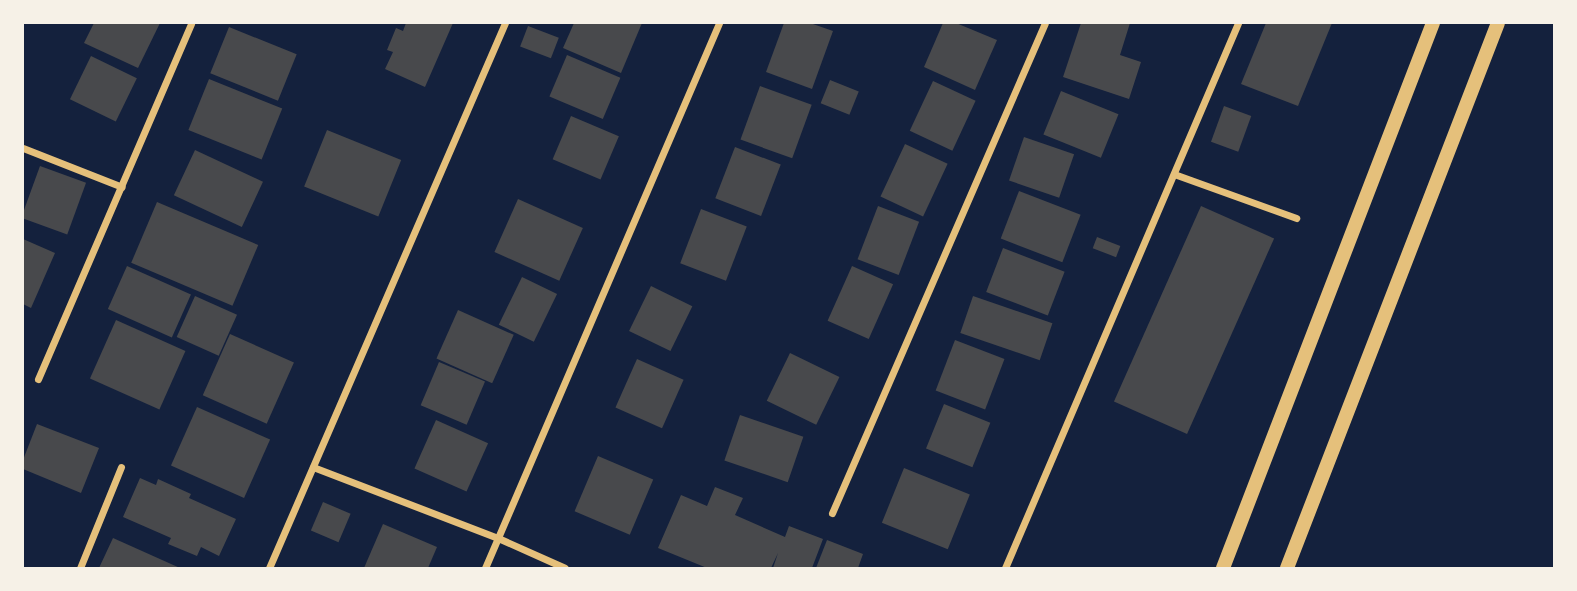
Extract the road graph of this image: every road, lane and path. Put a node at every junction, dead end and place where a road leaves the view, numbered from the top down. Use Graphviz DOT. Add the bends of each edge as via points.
graph roads {
  1 [pos="191,23"];
  2 [pos="505,23"];
  3 [pos="719,23"];
  4 [pos="1045,23"];
  5 [pos="1237,23"];
  6 [pos="1433,23"];
  7 [pos="1498,23"];
  8 [pos="23,148"];
  9 [pos="1174,174"];
  10 [pos="122,187"];
  11 [pos="1296,218"];
  12 [pos="38,379"];
  13 [pos="121,467"];
  14 [pos="313,467"];
  15 [pos="832,513"];
  16 [pos="498,538"];
  17 [pos="80,568"];
  18 [pos="269,568"];
  19 [pos="485,568"];
  20 [pos="565,568"];
  21 [pos="1005,568"];
  22 [pos="1223,568"];
  23 [pos="1287,568"];
  1 -- 10 [label="street"];
  2 -- 14 [label="street"];
  3 -- 16 [label="street"];
  4 -- 15 [label="street"];
  5 -- 9 [label="street"];
  6 -- 22 [label="main road"];
  7 -- 23 [label="main road"];
  8 -- 10 [label="street"];
  9 -- 11 [label="street"];
  9 -- 21 [label="street"];
  10 -- 12 [label="street"];
  13 -- 17 [label="street"];
  14 -- 16 [label="street"];
  14 -- 18 [label="street"];
  16 -- 19 [label="street"];
  16 -- 20 [label="street"];
}
